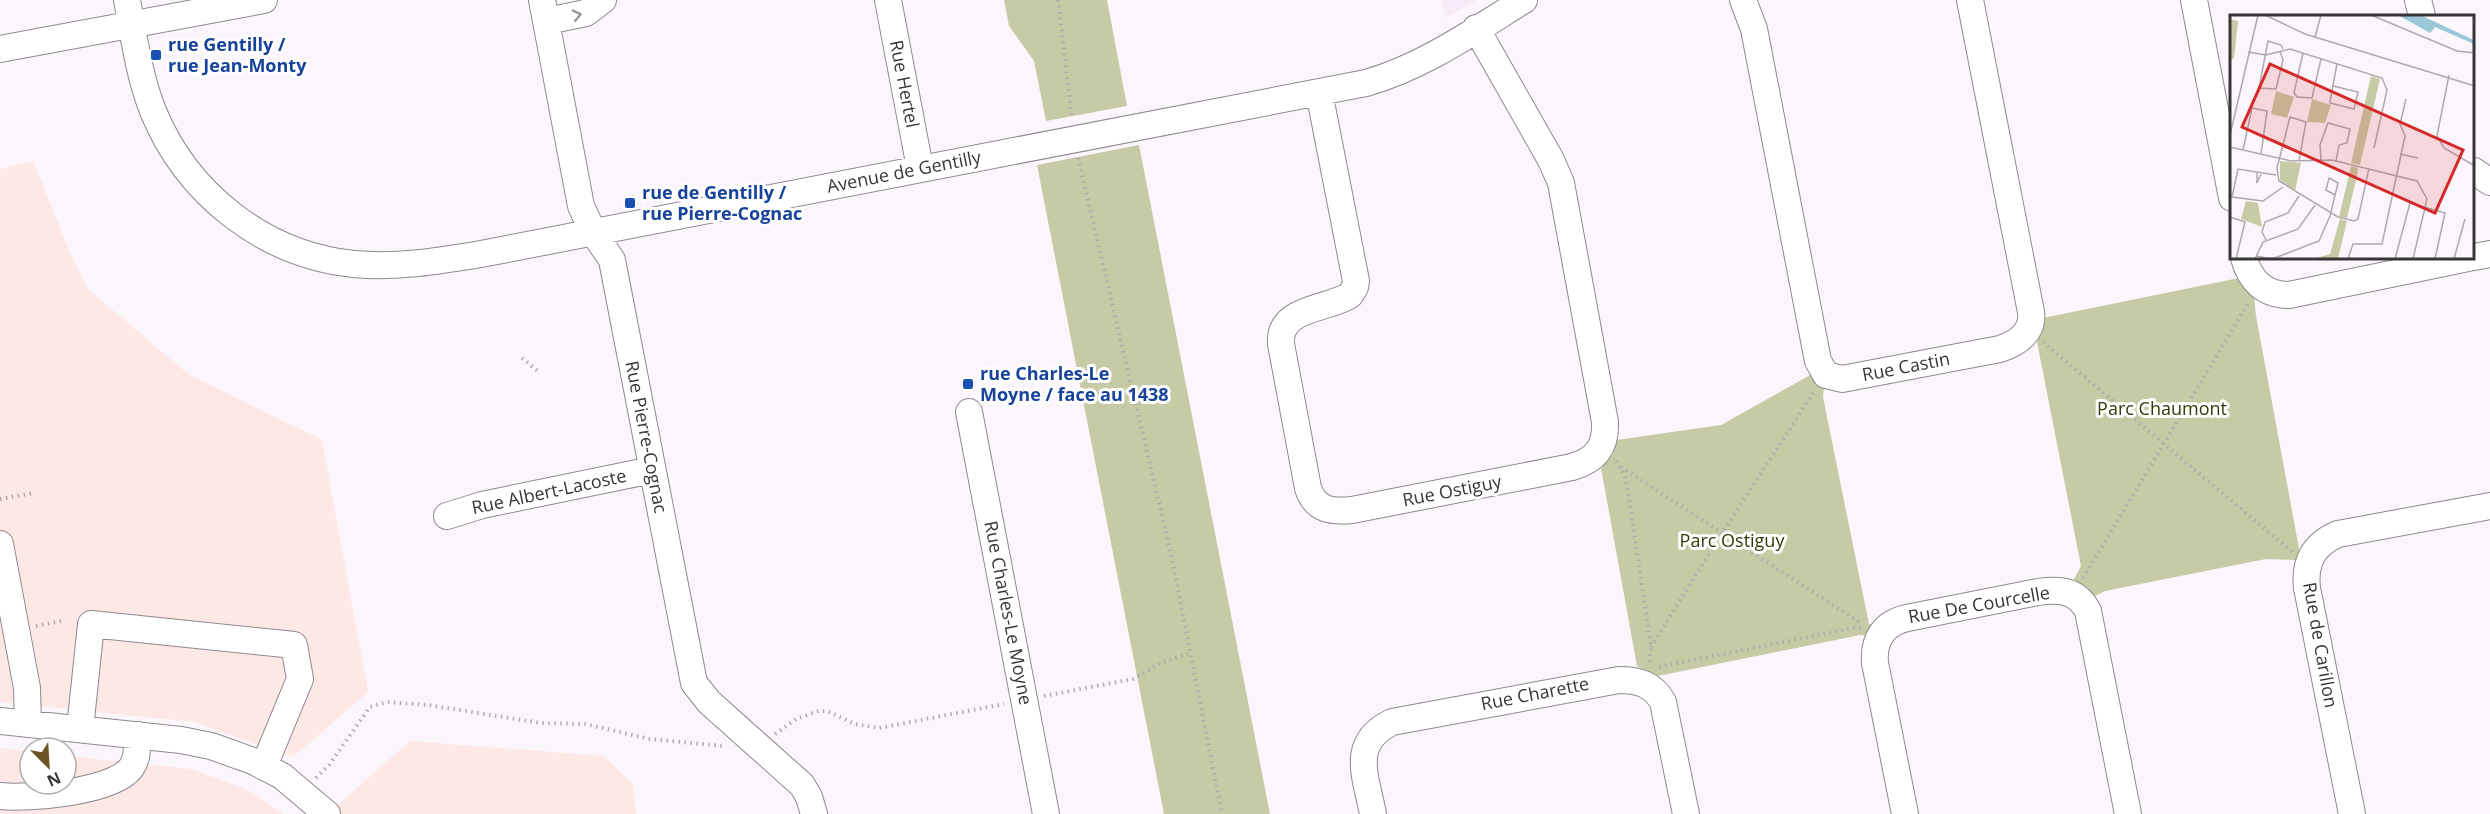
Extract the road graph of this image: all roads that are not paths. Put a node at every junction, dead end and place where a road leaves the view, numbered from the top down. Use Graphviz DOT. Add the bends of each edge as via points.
graph roads {
  1 [pos="264,0"];
  2 [pos="603,0"];
  3 [pos="888,0"];
  4 [pos="1524,0"];
  5 [pos="1743,0"];
  6 [pos="1970,0"];
  7 [pos="2194,0"];
  8 [pos="2418,0"];
  9 [pos="544,10"];
  10 [pos="129,12"];
  11 [pos="2422,15"];
  12 [pos="1476,28"];
  13 [pos="0,49"];
  14 [pos="1319,92"];
  15 [pos="921,168"];
  16 [pos="2475,172"];
  17 [pos="2490,182"];
  18 [pos="2230,188"];
  19 [pos="593,232"];
  20 [pos="2490,254"];
  21 [pos="2475,257"];
  22 [pos="2245,260"];
  23 [pos="2460,260"];
  24 [pos="969,412"];
  25 [pos="652,470"];
  26 [pos="2490,506"];
  27 [pos="447,516"];
  28 [pos="0,544"];
  29 [pos="0,721"];
  30 [pos="28,724"];
  31 [pos="80,729"];
  32 [pos="138,735"];
  33 [pos="264,766"];
  34 [pos="13,802"];
  35 [pos="327,814"];
  36 [pos="814,814"];
  37 [pos="1046,814"];
  38 [pos="1373,814"];
  39 [pos="1686,814"];
  40 [pos="1905,814"];
  41 [pos="2128,814"];
  42 [pos="2352,814"];
  1 -- 10 [label="street"];
  9 -- 2 [label="street, Rue Pierre-Cognac, one-way" via="586,13"];
  3 -- 15 [label="street, Rue Hertel"];
  4 -- 12 [label="street, Avenue de Gentilly"];
  5 -- 6 [label="street, Rue Castin" via="1754,29 1818,361 1826,375 1837,379 1991,351 2015,342 2029,330 2031,312"];
  7 -- 18 [label="street"];
  8 -- 11 [label="street"];
  9 -- 19 [label="street, Rue Pierre-Cognac" via="580,206"];
  10 -- 13 [label="street"];
  10 -- 19 [label="street, Avenue de Gentilly" via="151,105 177,157 199,185 239,222 281,244 346,263 412,264"];
  12 -- 14 [label="street, Avenue de Gentilly" via="1399,72"];
  12 -- 14 [label="street, Rue Ostiguy" via="1561,183 1605,422 1600,451 1585,463 1345,511 1328,510 1313,499 1281,333 1285,323 1295,316 1350,295 1356,282"];
  14 -- 15 [label="street, Avenue de Gentilly"];
  15 -- 19 [label="street, Avenue de Gentilly"];
  16 -- 17 [label="street"];
  19 -- 25 [label="street, Rue Pierre-Cognac" via="612,260"];
  20 -- 21 [label="street"];
  22 -- 23 [label="street" via="2259,285 2275,294 2289,295"];
  24 -- 37 [label="street, Rue Charles-Le Moyne"];
  25 -- 27 [label="street, Rue Albert-Lacoste" via="476,506"];
  25 -- 36 [label="street, Rue Pierre-Cognac" via="693,683 709,702 802,784"];
  26 -- 42 [label="street, Rue de Carillon" via="2338,534 2323,541 2312,554 2307,588"];
  28 -- 30 [label="street" via="27,688"];
  29 -- 30 [label="street"];
  30 -- 31 [label="street"];
  31 -- 32 [label="street"];
  31 -- 33 [label="street" via="91,624 294,645 300,679"];
  32 -- 33 [label="street" via="204,744"];
  32 -- 34 [label="street" via="136,756 127,773 85,790"];
  33 -- 35 [label="street" via="293,783"];
  38 -- 39 [label="street, Rue Charette" via="1363,755 1372,736 1384,726 1631,680 1647,684 1663,702"];
  40 -- 41 [label="street, Rue De Courcelle" via="1875,663 1875,632 1907,618 2061,591 2074,594 2083,602 2091,619"];
}
